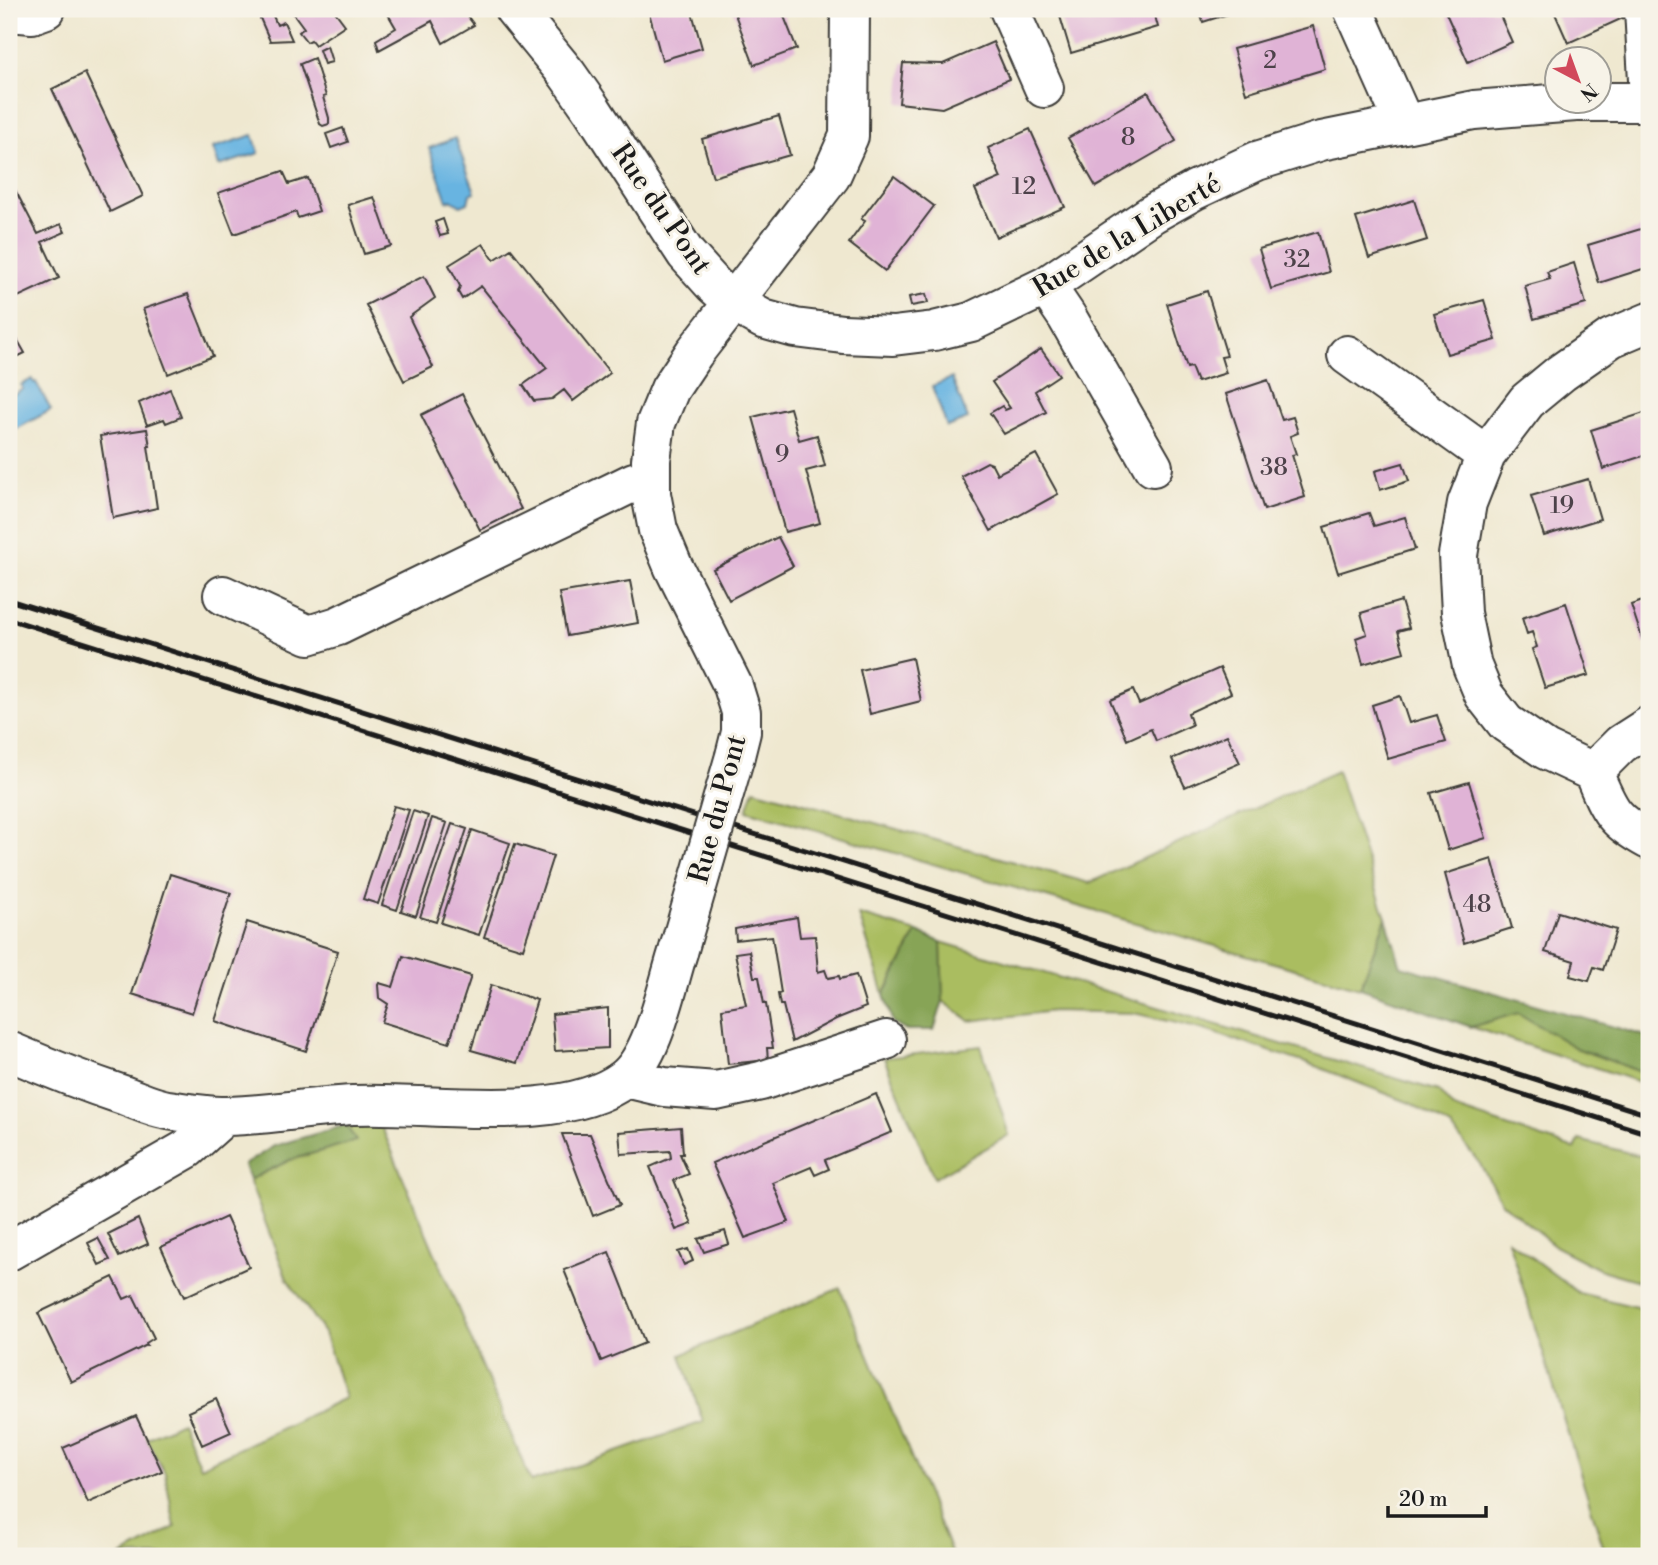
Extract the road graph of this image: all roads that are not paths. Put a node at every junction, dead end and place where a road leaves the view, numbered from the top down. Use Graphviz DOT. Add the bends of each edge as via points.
graph roads {
  1 [pos="46,9"];
  2 [pos="514,9"];
  3 [pos="851,9"];
  4 [pos="1009,9"];
  5 [pos="1353,9"];
  6 [pos="1644,9"];
  7 [pos="9,12"];
  8 [pos="1044,88"];
  9 [pos="1649,100"];
  10 [pos="1404,123"];
  11 [pos="1046,286"];
  12 [pos="734,303"];
  13 [pos="1649,322"];
  14 [pos="1347,355"];
  15 [pos="1486,455"];
  16 [pos="1153,467"];
  17 [pos="651,479"];
  18 [pos="223,595"];
  19 [pos="1649,726"];
  20 [pos="1593,772"];
  21 [pos="1649,840"];
  22 [pos="886,1040"];
  23 [pos="9,1051"];
  24 [pos="626,1078"];
  25 [pos="224,1116"];
  26 [pos="9,1251"];
  1 -- 7 [label="street" via="32,14"];
  2 -- 12 [label="street, Rue du Pont" via="593,111 686,254"];
  3 -- 12 [label="street" via="849,136 842,154 831,176"];
  4 -- 8 [label="street"];
  5 -- 10 [label="street"];
  6 -- 9 [label="street"];
  9 -- 10 [label="street, Rue de la Liberté" via="1474,110"];
  10 -- 11 [label="street, Rue de la Liberté" via="1257,161 1153,214"];
  11 -- 12 [label="street, Rue de la Liberté" via="971,322 893,336 795,328 763,319"];
  11 -- 16 [label="street"];
  12 -- 17 [label="street, Rue du Pont" via="670,389 656,423"];
  13 -- 15 [label="street" via="1611,338 1561,373 1527,401"];
  14 -- 15 [label="street"];
  15 -- 20 [label="street" via="1467,503 1458,555 1461,613 1472,666 1483,695 1506,723 1546,750"];
  17 -- 18 [label="street" via="634,482 338,626 309,635"];
  17 -- 24 [label="street, Rue du Pont, bridge" via="658,530 728,676 741,712 741,732 651,1039"];
  19 -- 20 [label="street" via="1621,744"];
  20 -- 21 [label="street" via="1609,810 1626,828"];
  22 -- 24 [label="street" via="716,1091"];
  23 -- 25 [label="street, Rue du Pont" via="164,1110"];
  24 -- 25 [label="street, Rue du Pont" via="598,1094 556,1105 355,1105"];
  25 -- 26 [label="street" via="187,1149"];
}
